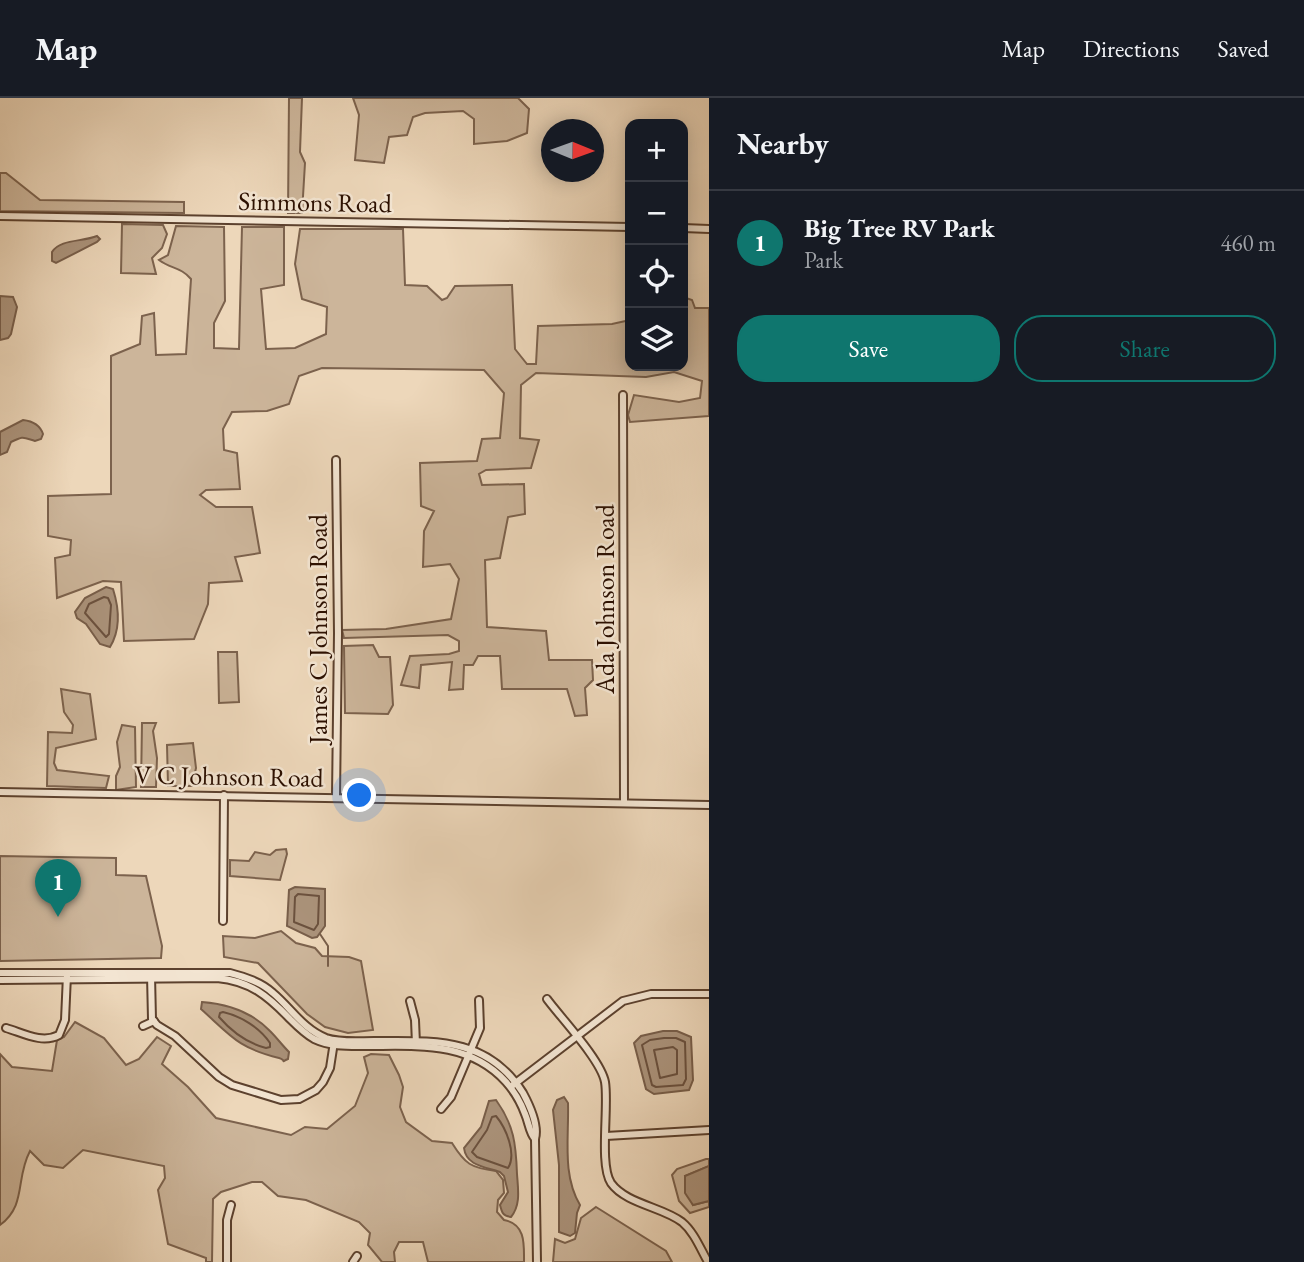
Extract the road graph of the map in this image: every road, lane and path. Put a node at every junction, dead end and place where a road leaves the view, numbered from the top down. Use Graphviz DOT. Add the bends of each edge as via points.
graph roads {
  1 [pos="0,216"];
  2 [pos="625,227"];
  3 [pos="688,228"];
  4 [pos="709,229"];
  5 [pos="624,395"];
  6 [pos="336,460"];
  7 [pos="0,792"];
  8 [pos="224,795"];
  9 [pos="337,797"];
  10 [pos="624,803"];
  11 [pos="709,805"];
  12 [pos="223,921"];
  13 [pos="0,973"];
  14 [pos="151,975"];
  15 [pos="67,976"];
  16 [pos="0,980"];
  17 [pos="709,994"];
  18 [pos="547,999"];
  19 [pos="480,1000"];
  20 [pos="410,1001"];
  21 [pos="154,1021"];
  22 [pos="143,1026"];
  23 [pos="6,1028"];
  24 [pos="576,1036"];
  25 [pos="334,1042"];
  26 [pos="416,1043"];
  27 [pos="470,1052"];
  28 [pos="513,1085"];
  29 [pos="441,1109"];
  30 [pos="709,1130"];
  31 [pos="606,1136"];
  32 [pos="231,1205"];
  33 [pos="227,1262"];
  34 [pos="537,1262"];
  35 [pos="708,1262"];
  1 -- 2 [label="street, Simmons Road"];
  3 -- 4 [label="street"];
  5 -- 10 [label="street, Ada Johnson Road"];
  6 -- 9 [label="street, James C Johnson Road"];
  7 -- 8 [label="street, V C Johnson Road"];
  8 -- 9 [label="street, V C Johnson Road"];
  8 -- 12 [label="street"];
  9 -- 10 [label="street, V C Johnson Road"];
  10 -- 11 [label="street, V C Johnson Road"];
  13 -- 15 [label="street"];
  14 -- 15 [label="street"];
  14 -- 21 [label="street"];
  14 -- 25 [label="street" via="240,982 272,1000 304,1033"];
  15 -- 16 [label="street"];
  15 -- 23 [label="street" via="65,1020 59,1035 39,1039"];
  17 -- 24 [label="street" via="651,994 623,1001"];
  18 -- 24 [label="street"];
  19 -- 27 [label="street" via="480,1028"];
  20 -- 26 [label="street"];
  21 -- 22 [label="street"];
  21 -- 25 [label="street" via="219,1077 281,1100 299,1099 317,1089 330,1069"];
  24 -- 28 [label="street"];
  24 -- 31 [label="street" via="605,1082"];
  25 -- 26 [label="street"];
  26 -- 27 [label="street" via="450,1042"];
  27 -- 28 [label="street" via="498,1066"];
  27 -- 29 [label="street"];
  28 -- 34 [label="street" via="531,1111 537,1132"];
  30 -- 31 [label="street"];
  31 -- 35 [label="street" via="612,1184 642,1204 678,1219"];
  32 -- 33 [label="street"];
}
